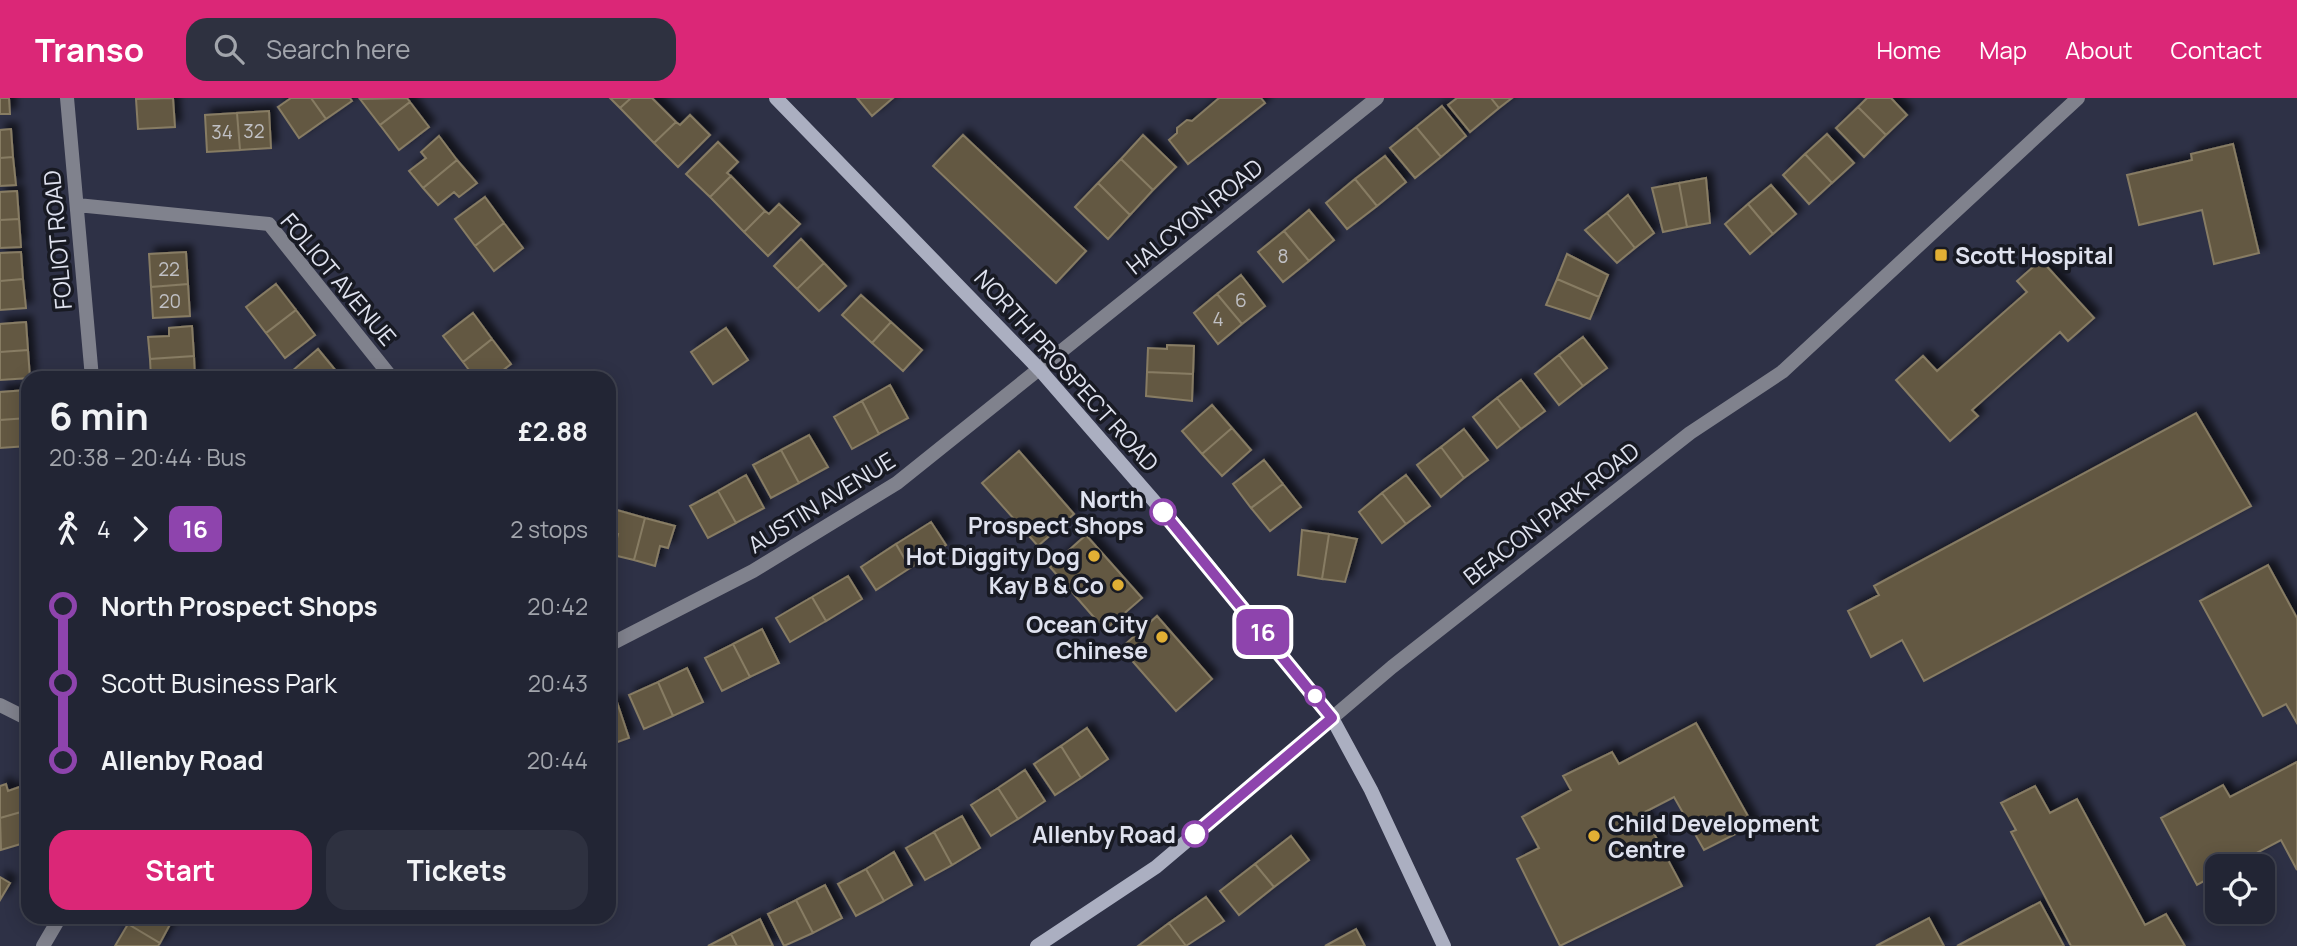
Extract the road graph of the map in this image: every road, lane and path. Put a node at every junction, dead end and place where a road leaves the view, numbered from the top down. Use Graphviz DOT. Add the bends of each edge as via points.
graph roads {
  1 [pos="67,98"];
  2 [pos="776,98"];
  3 [pos="1377,98"];
  4 [pos="2078,98"];
  5 [pos="78,205"];
  6 [pos="1040,370"];
  7 [pos="91,371"];
  8 [pos="387,371"];
  9 [pos="616,641"];
  10 [pos="0,705"];
  11 [pos="21,716"];
  12 [pos="1332,718"];
  13 [pos="56,924"];
  14 [pos="43,946"];
  15 [pos="1037,946"];
  16 [pos="1444,946"];
  1 -- 5 [label="street, FOLIOT ROAD"];
  2 -- 6 [label="street, NORTH PROSPECT ROAD"];
  3 -- 6 [label="street, HALCYON ROAD"];
  4 -- 12 [label="street, BEACON PARK ROAD" via="1782,372 1690,433"];
  5 -- 7 [label="street, FOLIOT ROAD"];
  5 -- 8 [label="street, FOLIOT AVENUE" via="269,224"];
  6 -- 9 [label="street, AUSTIN AVENUE" via="897,483 753,571"];
  6 -- 12 [label="street, NORTH PROSPECT ROAD" via="1181,532"];
  10 -- 11 [label="street"];
  12 -- 15 [label="street, BEACON PARK ROAD" via="1156,867"];
  12 -- 16 [label="street, NORTH PROSPECT ROAD"];
  13 -- 14 [label="street"];
}
